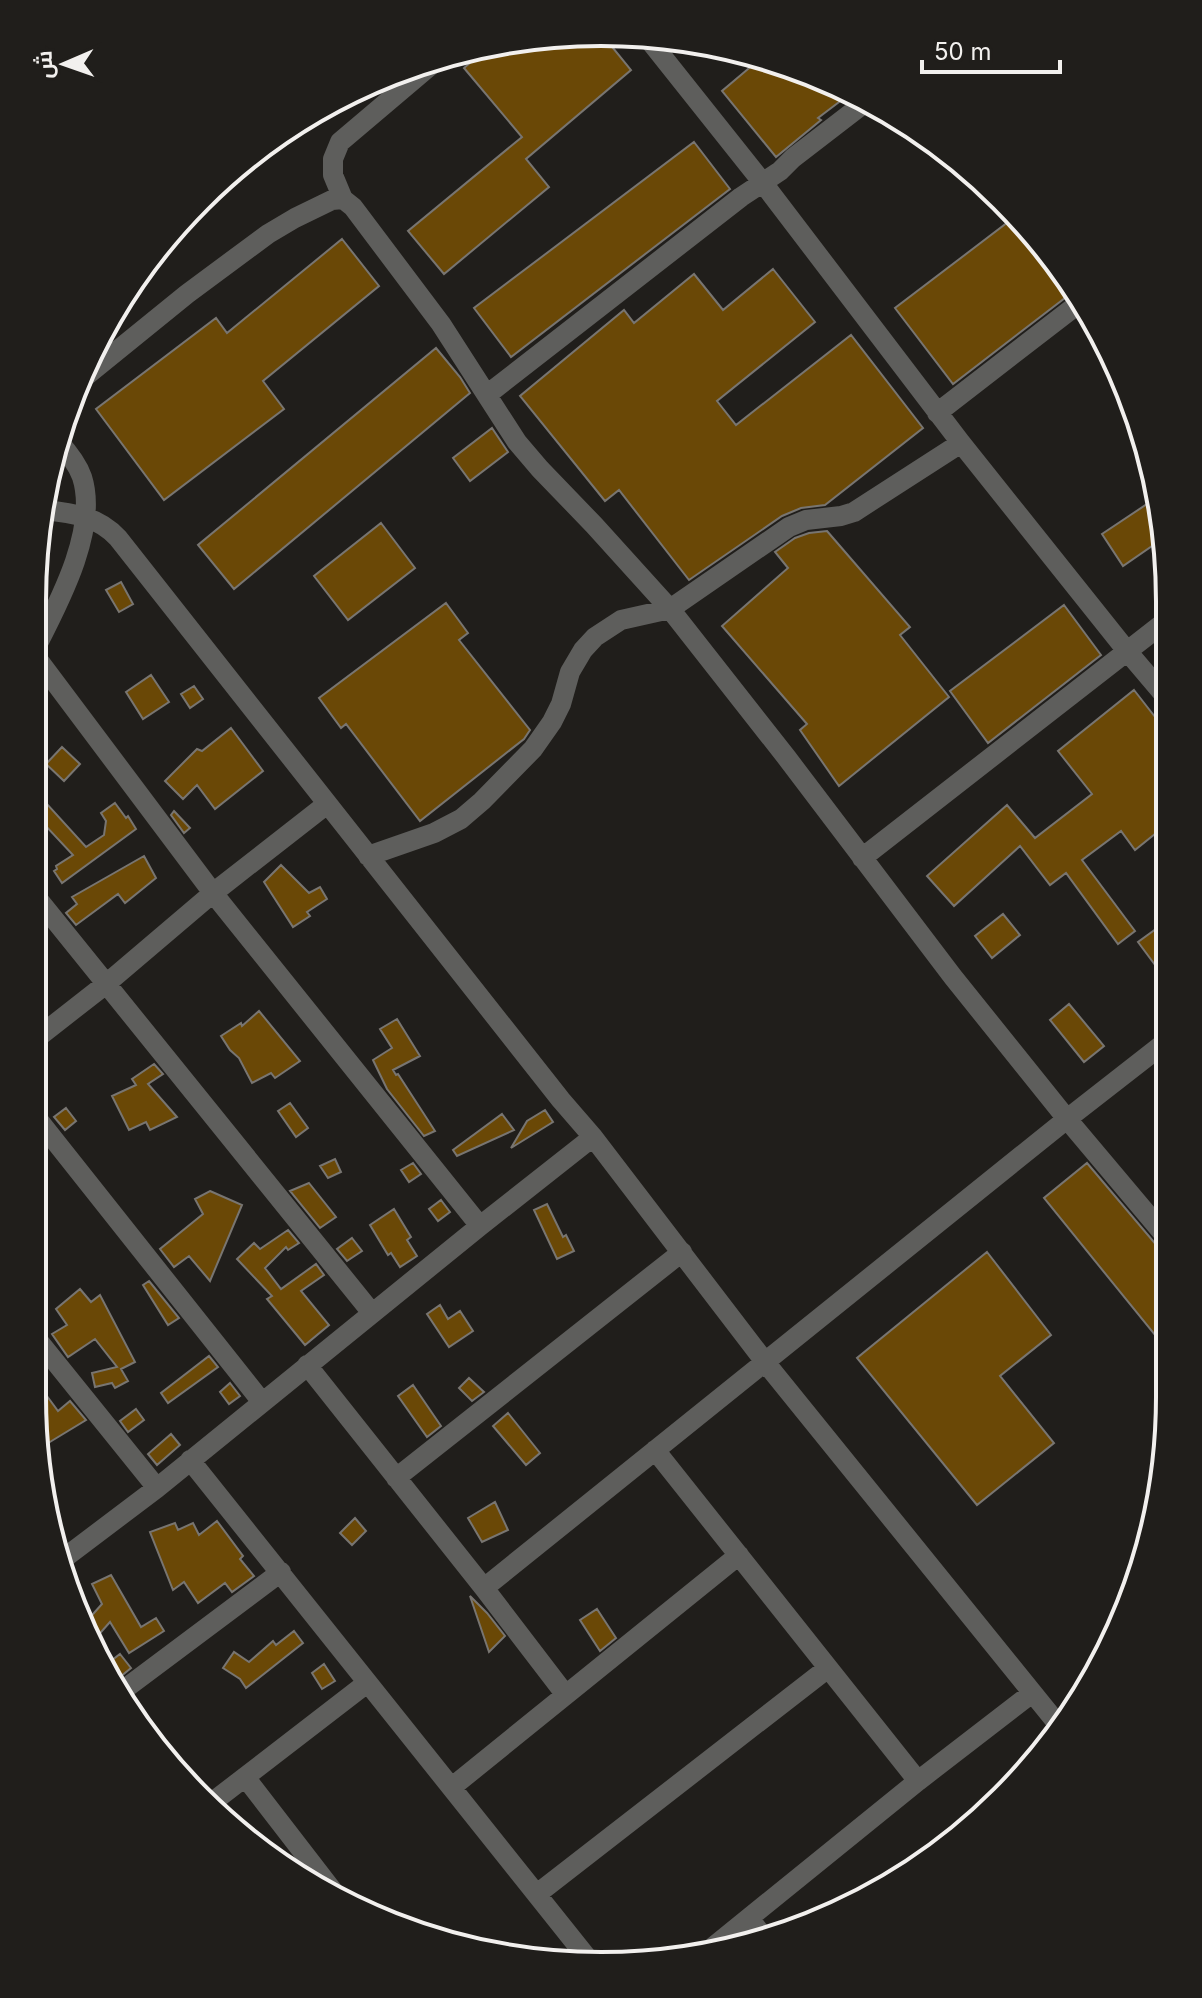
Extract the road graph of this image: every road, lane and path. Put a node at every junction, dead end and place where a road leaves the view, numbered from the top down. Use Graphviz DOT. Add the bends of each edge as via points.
graph roads {
  1 [pos="656,49"];
  2 [pos="416,78"];
  3 [pos="857,109"];
  4 [pos="763,183"];
  5 [pos="343,199"];
  6 [pos="1072,309"];
  7 [pos="99,366"];
  8 [pos="488,394"];
  9 [pos="937,413"];
  10 [pos="961,443"];
  11 [pos="67,451"];
  12 [pos="54,512"];
  13 [pos="86,518"];
  14 [pos="670,609"];
  15 [pos="46,626"];
  16 [pos="1156,629"];
  17 [pos="1127,651"];
  18 [pos="46,670"];
  19 [pos="1156,685"];
  20 [pos="327,804"];
  21 [pos="368,856"];
  22 [pos="862,858"];
  23 [pos="213,893"];
  24 [pos="46,909"];
  25 [pos="106,984"];
  26 [pos="46,1031"];
  27 [pos="1156,1050"];
  28 [pos="1067,1119"];
  29 [pos="46,1130"];
  30 [pos="593,1137"];
  31 [pos="1156,1225"];
  32 [pos="480,1226"];
  33 [pos="682,1252"];
  34 [pos="372,1313"];
  35 [pos="46,1350"];
  36 [pos="765,1362"];
  37 [pos="307,1365"];
  38 [pos="262,1402"];
  39 [pos="655,1450"];
  40 [pos="190,1460"];
  41 [pos="396,1478"];
  42 [pos="157,1488"];
  43 [pos="69,1554"];
  44 [pos="739,1555"];
  45 [pos="281,1572"];
  46 [pos="484,1588"];
  47 [pos="828,1668"];
  48 [pos="367,1683"];
  49 [pos="128,1686"];
  50 [pos="1032,1693"];
  51 [pos="565,1694"];
  52 [pos="1053,1718"];
  53 [pos="245,1777"];
  54 [pos="918,1781"];
  55 [pos="452,1787"];
  56 [pos="218,1798"];
  57 [pos="322,1877"];
  58 [pos="537,1894"];
  59 [pos="749,1918"];
  60 [pos="758,1929"];
  61 [pos="725,1937"];
  62 [pos="582,1951"];
  1 -- 4 [label="street"];
  2 -- 5 [label="street" via="340,142 332,167"];
  3 -- 4 [label="street"];
  4 -- 8 [label="street"];
  4 -- 9 [label="street"];
  5 -- 7 [label="street" via="268,234"];
  5 -- 8 [label="street"];
  6 -- 9 [label="street"];
  8 -- 14 [label="street" via="517,442"];
  9 -- 10 [label="street"];
  10 -- 14 [label="street" via="854,512 789,527"];
  10 -- 17 [label="street"];
  11 -- 13 [label="street" via="81,473"];
  12 -- 13 [label="street"];
  13 -- 15 [label="street" via="74,562"];
  13 -- 20 [label="street" via="104,524 118,538"];
  14 -- 21 [label="street" via="621,620 595,637 570,672 561,704 533,749 461,819"];
  14 -- 22 [label="street"];
  16 -- 17 [label="street"];
  17 -- 19 [label="street"];
  17 -- 22 [label="street"];
  18 -- 23 [label="street"];
  20 -- 21 [label="street"];
  20 -- 23 [label="street"];
  21 -- 30 [label="street"];
  22 -- 28 [label="street"];
  23 -- 25 [label="street"];
  23 -- 32 [label="street"];
  24 -- 25 [label="street"];
  25 -- 26 [label="street"];
  25 -- 34 [label="street"];
  27 -- 28 [label="street"];
  28 -- 31 [label="street"];
  28 -- 36 [label="street"];
  29 -- 38 [label="street"];
  30 -- 32 [label="street"];
  30 -- 33 [label="street"];
  32 -- 34 [label="street"];
  33 -- 36 [label="street"];
  33 -- 41 [label="street"];
  34 -- 37 [label="street"];
  35 -- 42 [label="street"];
  36 -- 39 [label="street"];
  36 -- 50 [label="street"];
  37 -- 38 [label="street"];
  37 -- 41 [label="street"];
  38 -- 40 [label="street"];
  39 -- 44 [label="street"];
  39 -- 46 [label="street"];
  40 -- 42 [label="street"];
  40 -- 45 [label="street"];
  41 -- 46 [label="street"];
  42 -- 43 [label="street"];
  44 -- 47 [label="street"];
  44 -- 51 [label="street"];
  45 -- 48 [label="street"];
  45 -- 49 [label="street"];
  46 -- 51 [label="street"];
  47 -- 54 [label="street"];
  47 -- 58 [label="street"];
  48 -- 53 [label="street"];
  48 -- 55 [label="street"];
  50 -- 52 [label="street"];
  50 -- 54 [label="street"];
  51 -- 55 [label="street"];
  53 -- 56 [label="street"];
  53 -- 57 [label="street"];
  54 -- 59 [label="street"];
  55 -- 58 [label="street"];
  58 -- 62 [label="street"];
  59 -- 60 [label="street"];
  59 -- 61 [label="street"];
}
